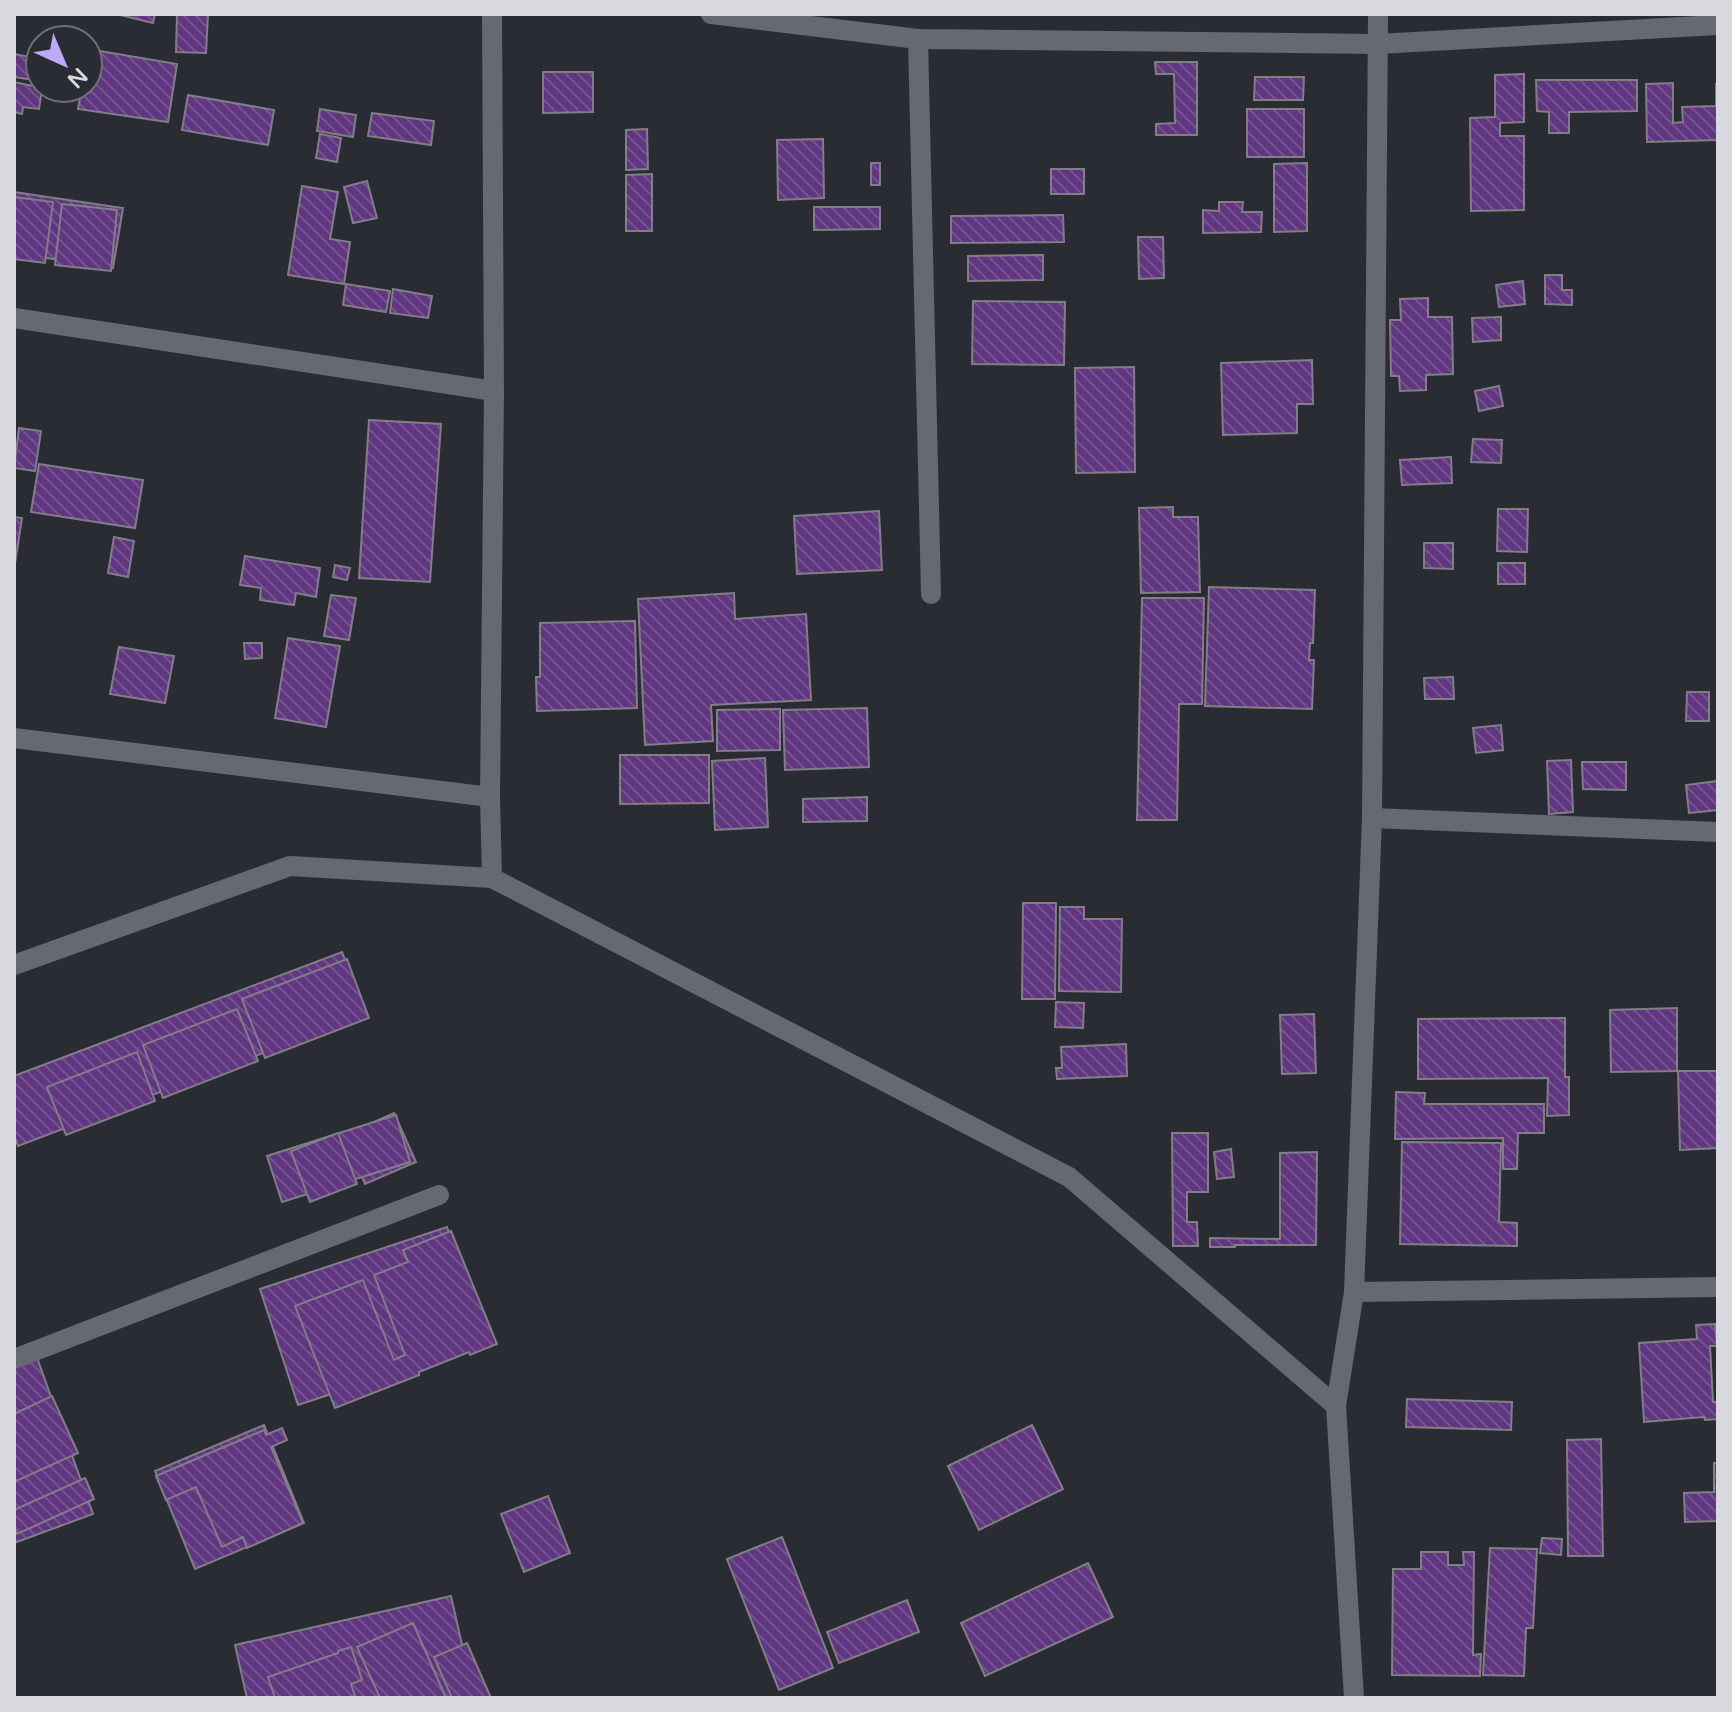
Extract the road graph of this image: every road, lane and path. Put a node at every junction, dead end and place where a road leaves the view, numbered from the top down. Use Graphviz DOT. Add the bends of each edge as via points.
graph roads {
  1 [pos="492,14"];
  2 [pos="711,14"];
  3 [pos="1378,14"];
  4 [pos="1718,25"];
  5 [pos="918,39"];
  6 [pos="1378,44"];
  7 [pos="14,318"];
  8 [pos="494,391"];
  9 [pos="931,594"];
  10 [pos="14,738"];
  11 [pos="490,797"];
  12 [pos="1372,818"];
  13 [pos="1718,832"];
  14 [pos="492,878"];
  15 [pos="14,965"];
  16 [pos="439,1195"];
  17 [pos="1718,1287"];
  18 [pos="1354,1292"];
  19 [pos="14,1359"];
  20 [pos="1336,1406"];
  21 [pos="1354,1698"];
  1 -- 8 [label="street"];
  2 -- 5 [label="street"];
  3 -- 6 [label="street"];
  4 -- 6 [label="street"];
  5 -- 6 [label="street"];
  5 -- 9 [label="street"];
  6 -- 12 [label="street"];
  7 -- 8 [label="street"];
  8 -- 11 [label="street"];
  10 -- 11 [label="street"];
  11 -- 14 [label="street"];
  12 -- 13 [label="street"];
  12 -- 18 [label="street"];
  14 -- 15 [label="street" via="290,866"];
  14 -- 20 [label="street" via="1069,1177"];
  16 -- 19 [label="street"];
  17 -- 18 [label="street"];
  18 -- 20 [label="street"];
  20 -- 21 [label="street"];
}
